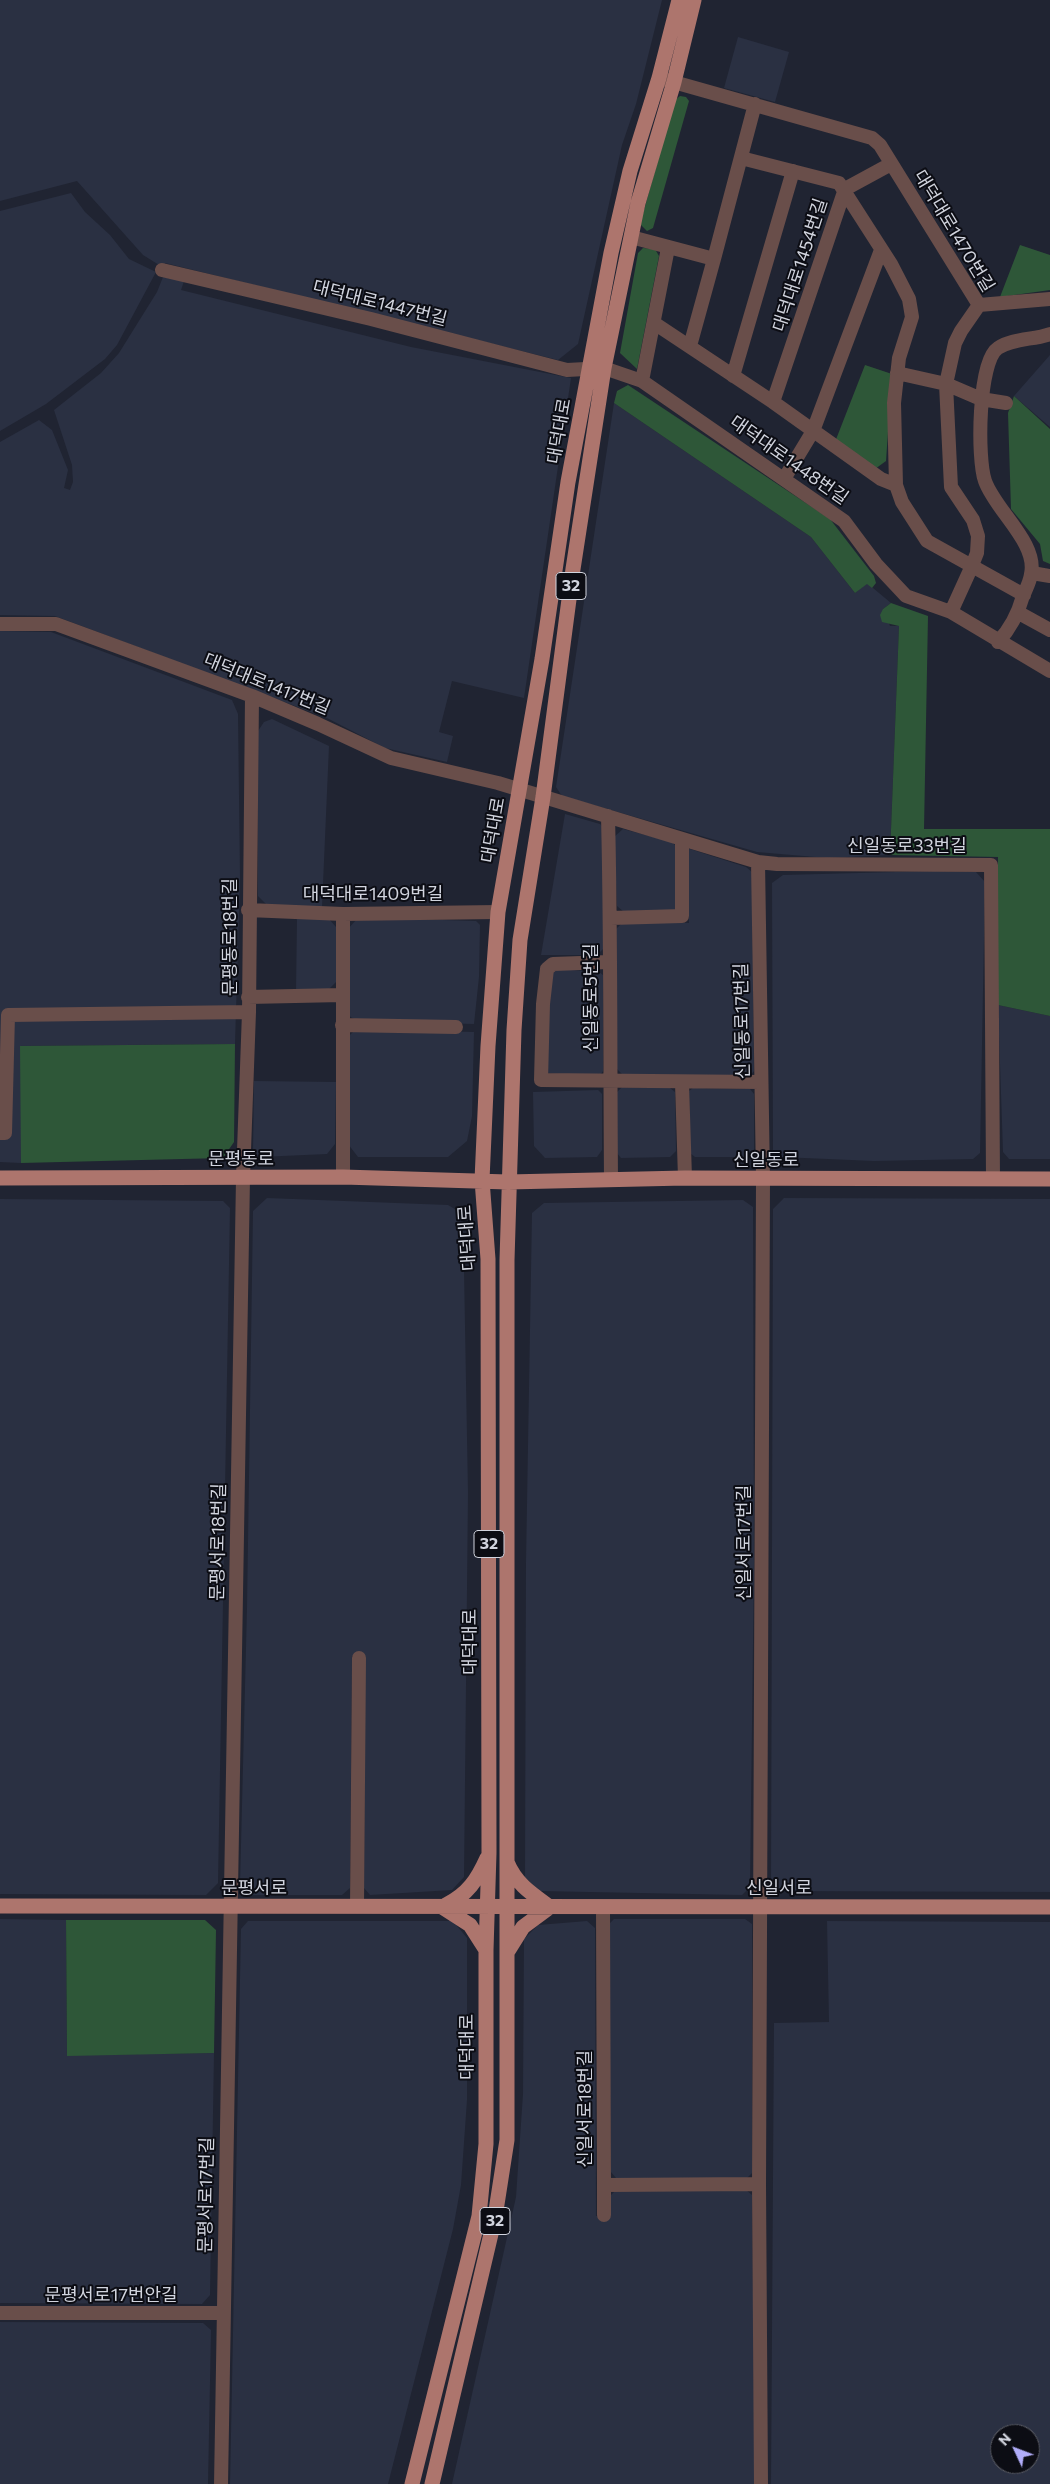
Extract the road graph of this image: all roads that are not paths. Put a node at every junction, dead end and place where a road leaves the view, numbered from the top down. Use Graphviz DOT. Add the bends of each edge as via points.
graph roads {
  1 [pos="679,0"];
  2 [pos="694,0"];
  3 [pos="659,78"];
  4 [pos="674,82"];
  5 [pos="755,104"];
  6 [pos="741,158"];
  7 [pos="891,164"];
  8 [pos="794,171"];
  9 [pos="845,189"];
  10 [pos="631,237"];
  11 [pos="668,248"];
  12 [pos="881,250"];
  13 [pos="714,259"];
  14 [pos="162,270"];
  15 [pos="1050,299"];
  16 [pos="979,305"];
  17 [pos="654,323"];
  18 [pos="1050,334"];
  19 [pos="690,346"];
  20 [pos="589,368"];
  21 [pos="604,368"];
  22 [pos="897,373"];
  23 [pos="733,376"];
  24 [pos="642,381"];
  25 [pos="946,384"];
  26 [pos="982,399"];
  27 [pos="773,402"];
  28 [pos="1006,403"];
  29 [pos="813,430"];
  30 [pos="784,479"];
  31 [pos="896,485"];
  32 [pos="971,568"];
  33 [pos="1032,573"];
  34 [pos="1050,576"];
  35 [pos="1024,595"];
  36 [pos="951,612"];
  37 [pos="1019,613"];
  38 [pos="0,624"];
  39 [pos="1050,630"];
  40 [pos="998,642"];
  41 [pos="1050,671"];
  42 [pos="252,696"];
  43 [pos="519,791"];
  44 [pos="543,797"];
  45 [pos="608,816"];
  46 [pos="682,840"];
  47 [pos="758,862"];
  48 [pos="248,910"];
  49 [pos="498,912"];
  50 [pos="343,914"];
  51 [pos="611,918"];
  52 [pos="609,962"];
  53 [pos="342,995"];
  54 [pos="248,997"];
  55 [pos="249,1012"];
  56 [pos="342,1025"];
  57 [pos="456,1027"];
  58 [pos="610,1082"];
  59 [pos="762,1082"];
  60 [pos="682,1083"];
  61 [pos="0,1133"];
  62 [pos="0,1178"];
  63 [pos="243,1178"];
  64 [pos="343,1178"];
  65 [pos="684,1178"];
  66 [pos="611,1179"];
  67 [pos="992,1179"];
  68 [pos="482,1180"];
  69 [pos="763,1180"];
  70 [pos="1050,1180"];
  71 [pos="508,1182"];
  72 [pos="359,1658"];
  73 [pos="489,1853"];
  74 [pos="505,1857"];
  75 [pos="0,1906"];
  76 [pos="231,1906"];
  77 [pos="357,1906"];
  78 [pos="442,1906"];
  79 [pos="762,1906"];
  80 [pos="488,1907"];
  81 [pos="550,1907"];
  82 [pos="1050,1907"];
  83 [pos="507,1908"];
  84 [pos="603,1908"];
  85 [pos="486,1950"];
  86 [pos="508,1952"];
  87 [pos="759,2184"];
  88 [pos="604,2186"];
  89 [pos="604,2215"];
  90 [pos="0,2313"];
  91 [pos="222,2313"];
  92 [pos="220,2484"];
  93 [pos="412,2484"];
  94 [pos="432,2484"];
  95 [pos="762,2484"];
  1 -- 3 [label="main road, 대덕대로 / 32"];
  2 -- 4 [label="main road, 대덕대로 / 32"];
  3 -- 4 [label="street, 대덕대로1470번길"];
  3 -- 20 [label="main road, 대덕대로 / 32" via="630,171"];
  4 -- 5 [label="street, 대덕대로1470번길"];
  4 -- 10 [label="main road, 대덕대로 / 32"];
  5 -- 6 [label="street"];
  5 -- 7 [label="street, 대덕대로1470번길" via="872,138"];
  6 -- 8 [label="street"];
  6 -- 13 [label="street"];
  7 -- 9 [label="street, 대덕대로1454번길"];
  7 -- 16 [label="street, 대덕대로1470번길"];
  8 -- 9 [label="street" via="840,183"];
  8 -- 23 [label="street, 대덕대로1454번길"];
  9 -- 12 [label="street"];
  9 -- 27 [label="street, 대덕대로1454번길"];
  10 -- 11 [label="street"];
  10 -- 21 [label="main road, 대덕대로 / 32"];
  11 -- 13 [label="street"];
  11 -- 17 [label="street"];
  12 -- 22 [label="street" via="910,299 912,317"];
  12 -- 29 [label="street"];
  13 -- 19 [label="street"];
  14 -- 20 [label="street, 대덕대로1447번길" via="371,319 567,370"];
  15 -- 16 [label="street"];
  16 -- 25 [label="street, 대덕대로1470번길" via="955,343"];
  17 -- 19 [label="street"];
  17 -- 24 [label="street"];
  18 -- 26 [label="street" via="998,348 987,367"];
  19 -- 23 [label="street"];
  20 -- 21 [label="street, 대덕대로1448번길"];
  20 -- 43 [label="main road, 대덕대로 / 32"];
  21 -- 24 [label="street, 대덕대로1448번길"];
  21 -- 44 [label="main road, 대덕대로 / 32"];
  22 -- 25 [label="street"];
  22 -- 31 [label="street" via="894,403"];
  23 -- 27 [label="street"];
  24 -- 30 [label="street, 대덕대로1448번길"];
  25 -- 26 [label="street"];
  25 -- 32 [label="street, 대덕대로1470번길" via="951,487 973,520 978,536 977,553"];
  26 -- 28 [label="street"];
  26 -- 33 [label="street" via="981,464 984,480 1006,519 1029,550"];
  27 -- 29 [label="street"];
  29 -- 30 [label="street"];
  29 -- 31 [label="street" via="881,479"];
  30 -- 36 [label="street, 대덕대로1448번길" via="844,521 876,564 906,596"];
  31 -- 32 [label="street" via="902,502 927,541"];
  32 -- 35 [label="street"];
  32 -- 36 [label="street, 대덕대로1470번길"];
  33 -- 34 [label="street"];
  33 -- 35 [label="street"];
  35 -- 37 [label="street"];
  36 -- 40 [label="street, 대덕대로1448번길"];
  37 -- 39 [label="street"];
  37 -- 40 [label="street"];
  38 -- 42 [label="street, 대덕대로1417번길" via="56,624"];
  40 -- 41 [label="street, 대덕대로1448번길"];
  42 -- 43 [label="street, 대덕대로1417번길" via="391,758 498,783"];
  42 -- 48 [label="street, 문평동로18번길"];
  43 -- 44 [label="street, 신일동로33번길"];
  43 -- 49 [label="main road, 대덕대로 / 32"];
  44 -- 45 [label="street, 신일동로33번길"];
  44 -- 71 [label="main road, 대덕대로 / 32" via="520,940"];
  45 -- 46 [label="street, 신일동로33번길"];
  45 -- 51 [label="street, 신일동로5번길"];
  46 -- 47 [label="street, 신일동로33번길"];
  46 -- 51 [label="street" via="682,916"];
  47 -- 59 [label="street, 신일동로17번길"];
  47 -- 67 [label="street, 신일동로33번길" via="991,865"];
  48 -- 50 [label="street, 대덕대로1409번길"];
  48 -- 54 [label="street, 문평동로18번길"];
  49 -- 50 [label="street, 대덕대로1409번길"];
  49 -- 68 [label="main road, 대덕대로 / 32"];
  50 -- 53 [label="street"];
  51 -- 52 [label="street, 신일동로5번길"];
  52 -- 58 [label="street, 신일동로5번길"];
  52 -- 58 [label="street" via="553,964 547,969 541,1080"];
  53 -- 54 [label="street"];
  53 -- 56 [label="street"];
  54 -- 55 [label="street, 문평동로18번길"];
  55 -- 61 [label="street" via="8,1015 5,1133"];
  55 -- 63 [label="street, 문평동로18번길"];
  56 -- 57 [label="street"];
  56 -- 64 [label="street"];
  58 -- 60 [label="street"];
  58 -- 66 [label="street, 신일동로5번길"];
  59 -- 60 [label="street"];
  59 -- 69 [label="street, 신일동로17번길"];
  60 -- 65 [label="street"];
  62 -- 63 [label="main road, 문평동로"];
  63 -- 64 [label="main road, 문평동로"];
  63 -- 76 [label="street, 문평서로18번길"];
  64 -- 68 [label="main road, 문평동로"];
  65 -- 66 [label="main road, 신일동로"];
  65 -- 69 [label="main road, 신일동로"];
  66 -- 71 [label="main road, 신일동로"];
  67 -- 69 [label="main road, 신일동로"];
  67 -- 70 [label="main road, 신일동로"];
  68 -- 71 [label="main road, 신일동로"];
  68 -- 73 [label="main road, 대덕대로 / 32" via="488,1269"];
  69 -- 79 [label="street, 신일서로17번길"];
  71 -- 74 [label="main road, 대덕대로 / 32"];
  72 -- 77 [label="street"];
  73 -- 78 [label="main road" via="471,1887 462,1897"];
  73 -- 80 [label="main road, 대덕대로 / 32"];
  74 -- 81 [label="main road" via="513,1875 524,1888"];
  74 -- 83 [label="main road, 대덕대로 / 32"];
  75 -- 76 [label="main road, 문평서로"];
  76 -- 77 [label="main road, 문평서로"];
  76 -- 91 [label="street, 문평서로17번길"];
  77 -- 78 [label="main road, 문평서로"];
  78 -- 80 [label="main road, 문평서로"];
  78 -- 85 [label="main road" via="470,1925"];
  79 -- 82 [label="main road, 신일서로"];
  79 -- 84 [label="main road, 신일서로"];
  79 -- 87 [label="street"];
  80 -- 83 [label="main road, 문평서로"];
  80 -- 85 [label="main road, 대덕대로 / 32"];
  81 -- 83 [label="main road, 신일서로"];
  81 -- 84 [label="main road, 신일서로"];
  81 -- 86 [label="main road" via="523,1926"];
  83 -- 86 [label="main road, 대덕대로 / 32"];
  84 -- 88 [label="street, 신일서로18번길"];
  85 -- 93 [label="main road, 대덕대로 / 32" via="486,2144 479,2216"];
  86 -- 94 [label="main road, 대덕대로 / 32" via="507,2140 496,2217"];
  87 -- 88 [label="street, 신일서로18번길"];
  87 -- 95 [label="street"];
  88 -- 89 [label="street"];
  90 -- 91 [label="street, 문평서로17번안길"];
  91 -- 92 [label="street, 문평서로17번길"];
}
